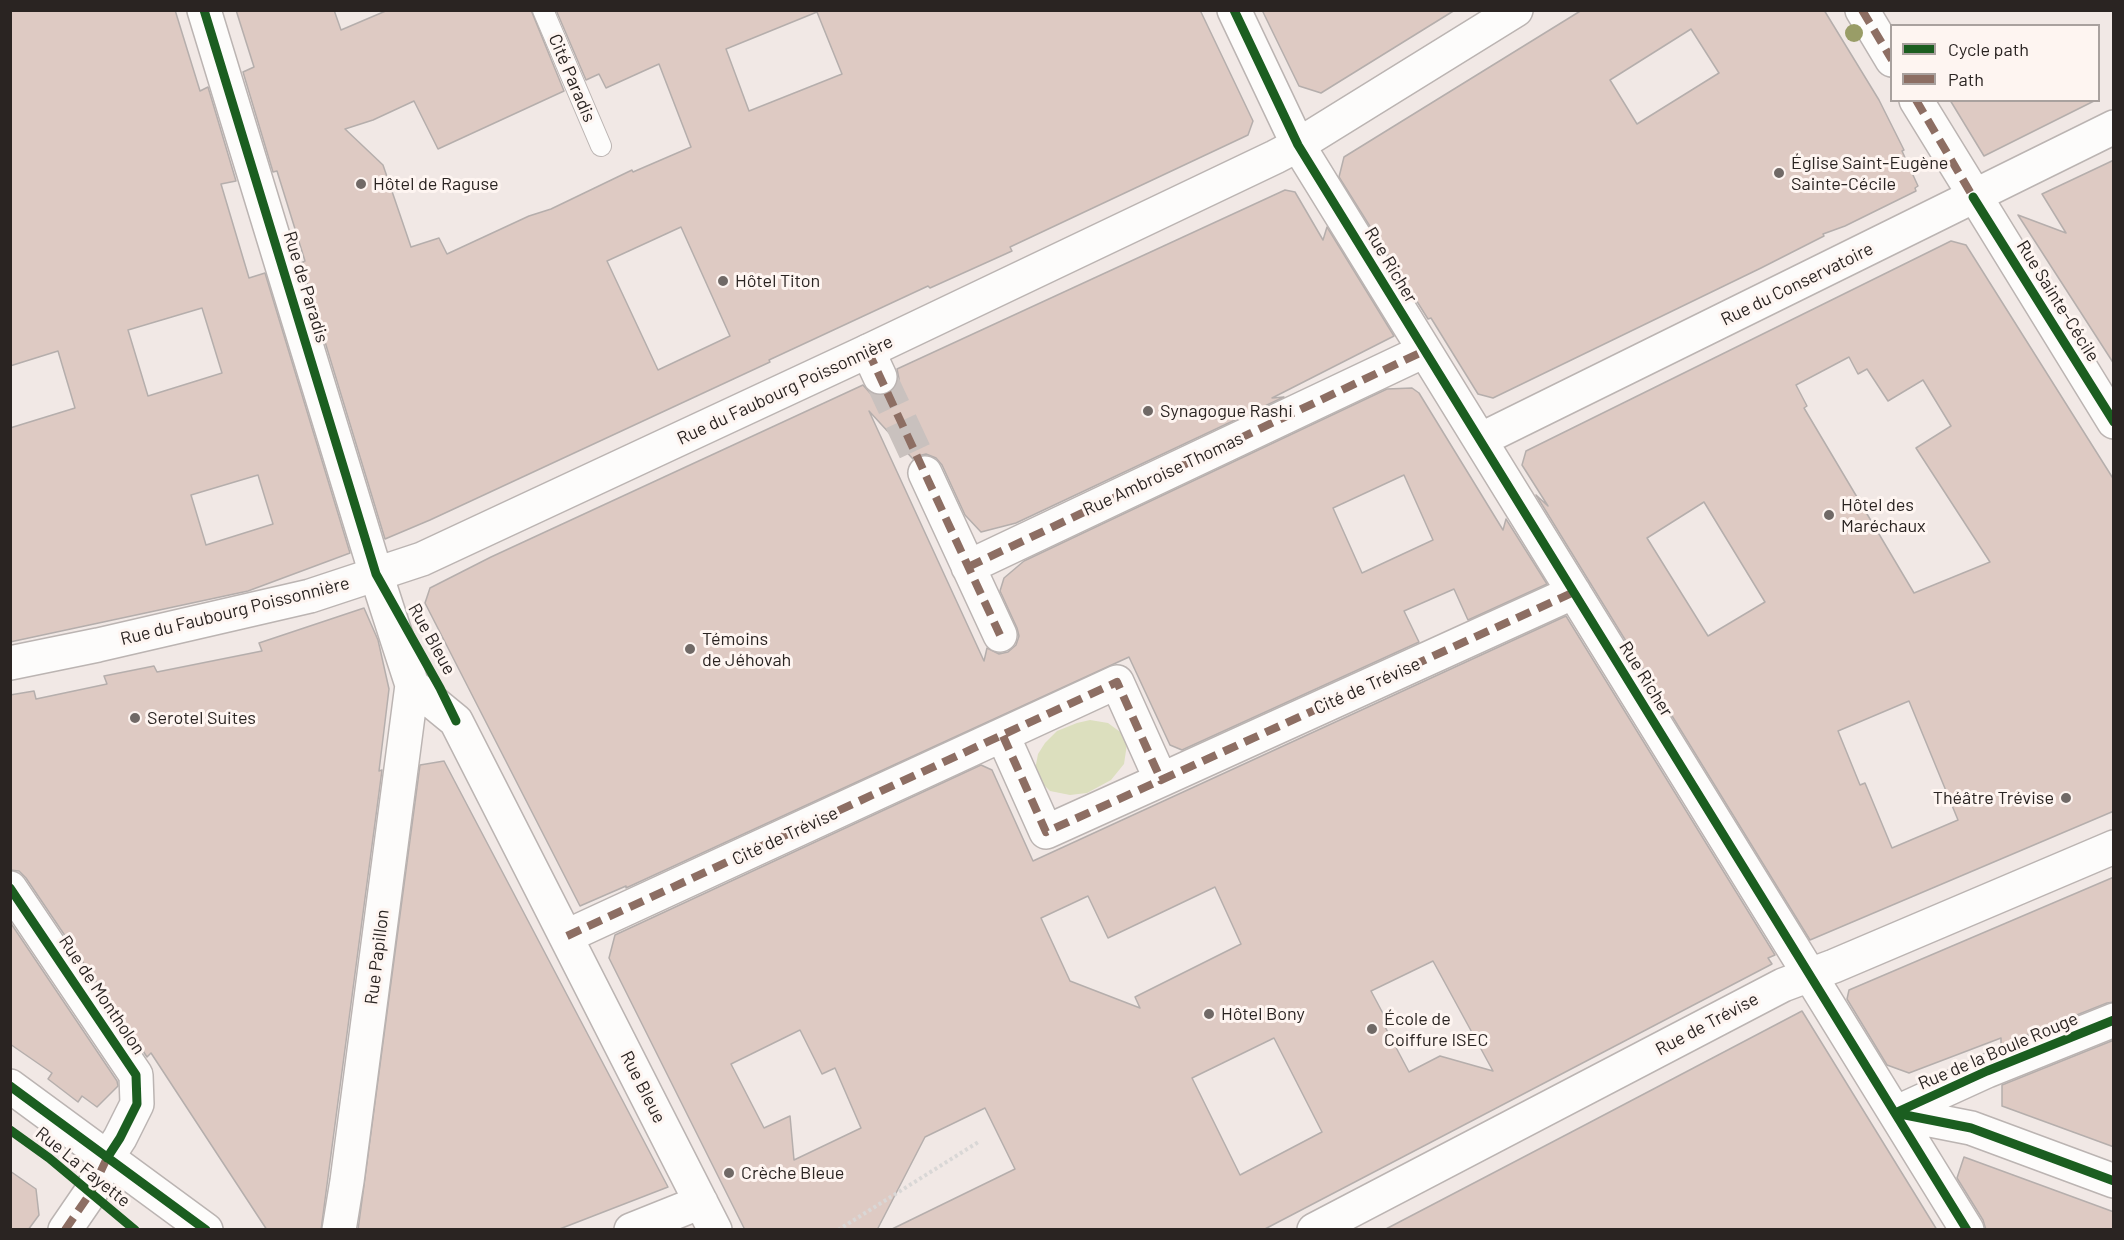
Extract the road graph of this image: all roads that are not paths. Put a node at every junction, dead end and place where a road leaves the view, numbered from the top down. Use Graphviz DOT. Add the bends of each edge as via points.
graph roads {
  1 [pos="204,10"];
  2 [pos="543,10"];
  3 [pos="1234,10"];
  4 [pos="1516,10"];
  5 [pos="1862,10"];
  6 [pos="1890,57"];
  7 [pos="1917,102"];
  8 [pos="2114,127"];
  9 [pos="1298,145"];
  10 [pos="601,146"];
  11 [pos="1974,197"];
  12 [pos="1424,351"];
  13 [pos="2114,422"];
  14 [pos="1480,440"];
  15 [pos="925,473"];
  16 [pos="968,567"];
  17 [pos="376,574"];
  18 [pos="1574,592"];
  19 [pos="1000,635"];
  20 [pos="10,663"];
  21 [pos="412,685"];
  22 [pos="1003,736"];
  23 [pos="1161,780"];
  24 [pos="2114,847"];
  25 [pos="10,888"];
  26 [pos="567,936"];
  27 [pos="1809,975"];
  28 [pos="2114,1020"];
  29 [pos="10,1086"];
  30 [pos="1895,1113"];
  31 [pos="106,1158"];
  32 [pos="2114,1181"];
  33 [pos="708,1216"];
  34 [pos="65,1230"];
  35 [pos="206,1230"];
  36 [pos="339,1230"];
  37 [pos="631,1230"];
  38 [pos="1314,1230"];
  39 [pos="1967,1230"];
  1 -- 17 [label="street, Rue de Paradis"];
  2 -- 10 [label="lane, Cité Paradis"];
  3 -- 9 [label="street, Rue Richer"];
  4 -- 9 [label="street, Rue du Faubourg Poissonnière"];
  5 -- 6 [label="street"];
  7 -- 11 [label="street, Rue Sainte-Cécile"];
  8 -- 11 [label="street, Rue du Conservatoire"];
  9 -- 12 [label="street, Rue Richer"];
  9 -- 17 [label="street, Rue du Faubourg Poissonnière" via="874,364 422,559"];
  11 -- 13 [label="street, Rue Sainte-Cécile"];
  11 -- 14 [label="street, Rue du Conservatoire"];
  12 -- 14 [label="street, Rue Richer"];
  12 -- 16 [label="street, Rue Ambroise Thomas"];
  14 -- 18 [label="street, Rue Richer"];
  15 -- 16 [label="street"];
  16 -- 19 [label="street"];
  17 -- 20 [label="street, Rue du Faubourg Poissonnière" via="289,601"];
  17 -- 21 [label="street, Rue Bleue"];
  18 -- 23 [label="street, Cité de Trévise"];
  18 -- 27 [label="street, Rue Richer"];
  21 -- 26 [label="street, Rue Bleue" via="456,721"];
  21 -- 36 [label="street, Rue Papillon"];
  22 -- 23 [label="street, Cité de Trévise" via="1046,832"];
  22 -- 23 [label="street, Cité de Trévise" via="1117,682"];
  22 -- 26 [label="street, Cité de Trévise"];
  24 -- 27 [label="street, Rue de Trévise"];
  25 -- 31 [label="street, Rue de Montholon" via="135,1075 137,1104"];
  26 -- 33 [label="street, Rue Bleue"];
  27 -- 30 [label="street, Rue Richer"];
  27 -- 38 [label="street, Rue de Trévise"];
  28 -- 30 [label="street, Rue de la Boule Rouge"];
  29 -- 31 [label="street, Rue La Fayette"];
  30 -- 32 [label="street" via="1971,1128"];
  30 -- 39 [label="street, Rue Richer"];
  31 -- 34 [label="street, Rue de Montholon" via="91,1192"];
  31 -- 35 [label="street, Rue La Fayette"];
  33 -- 37 [label="street"];
}
